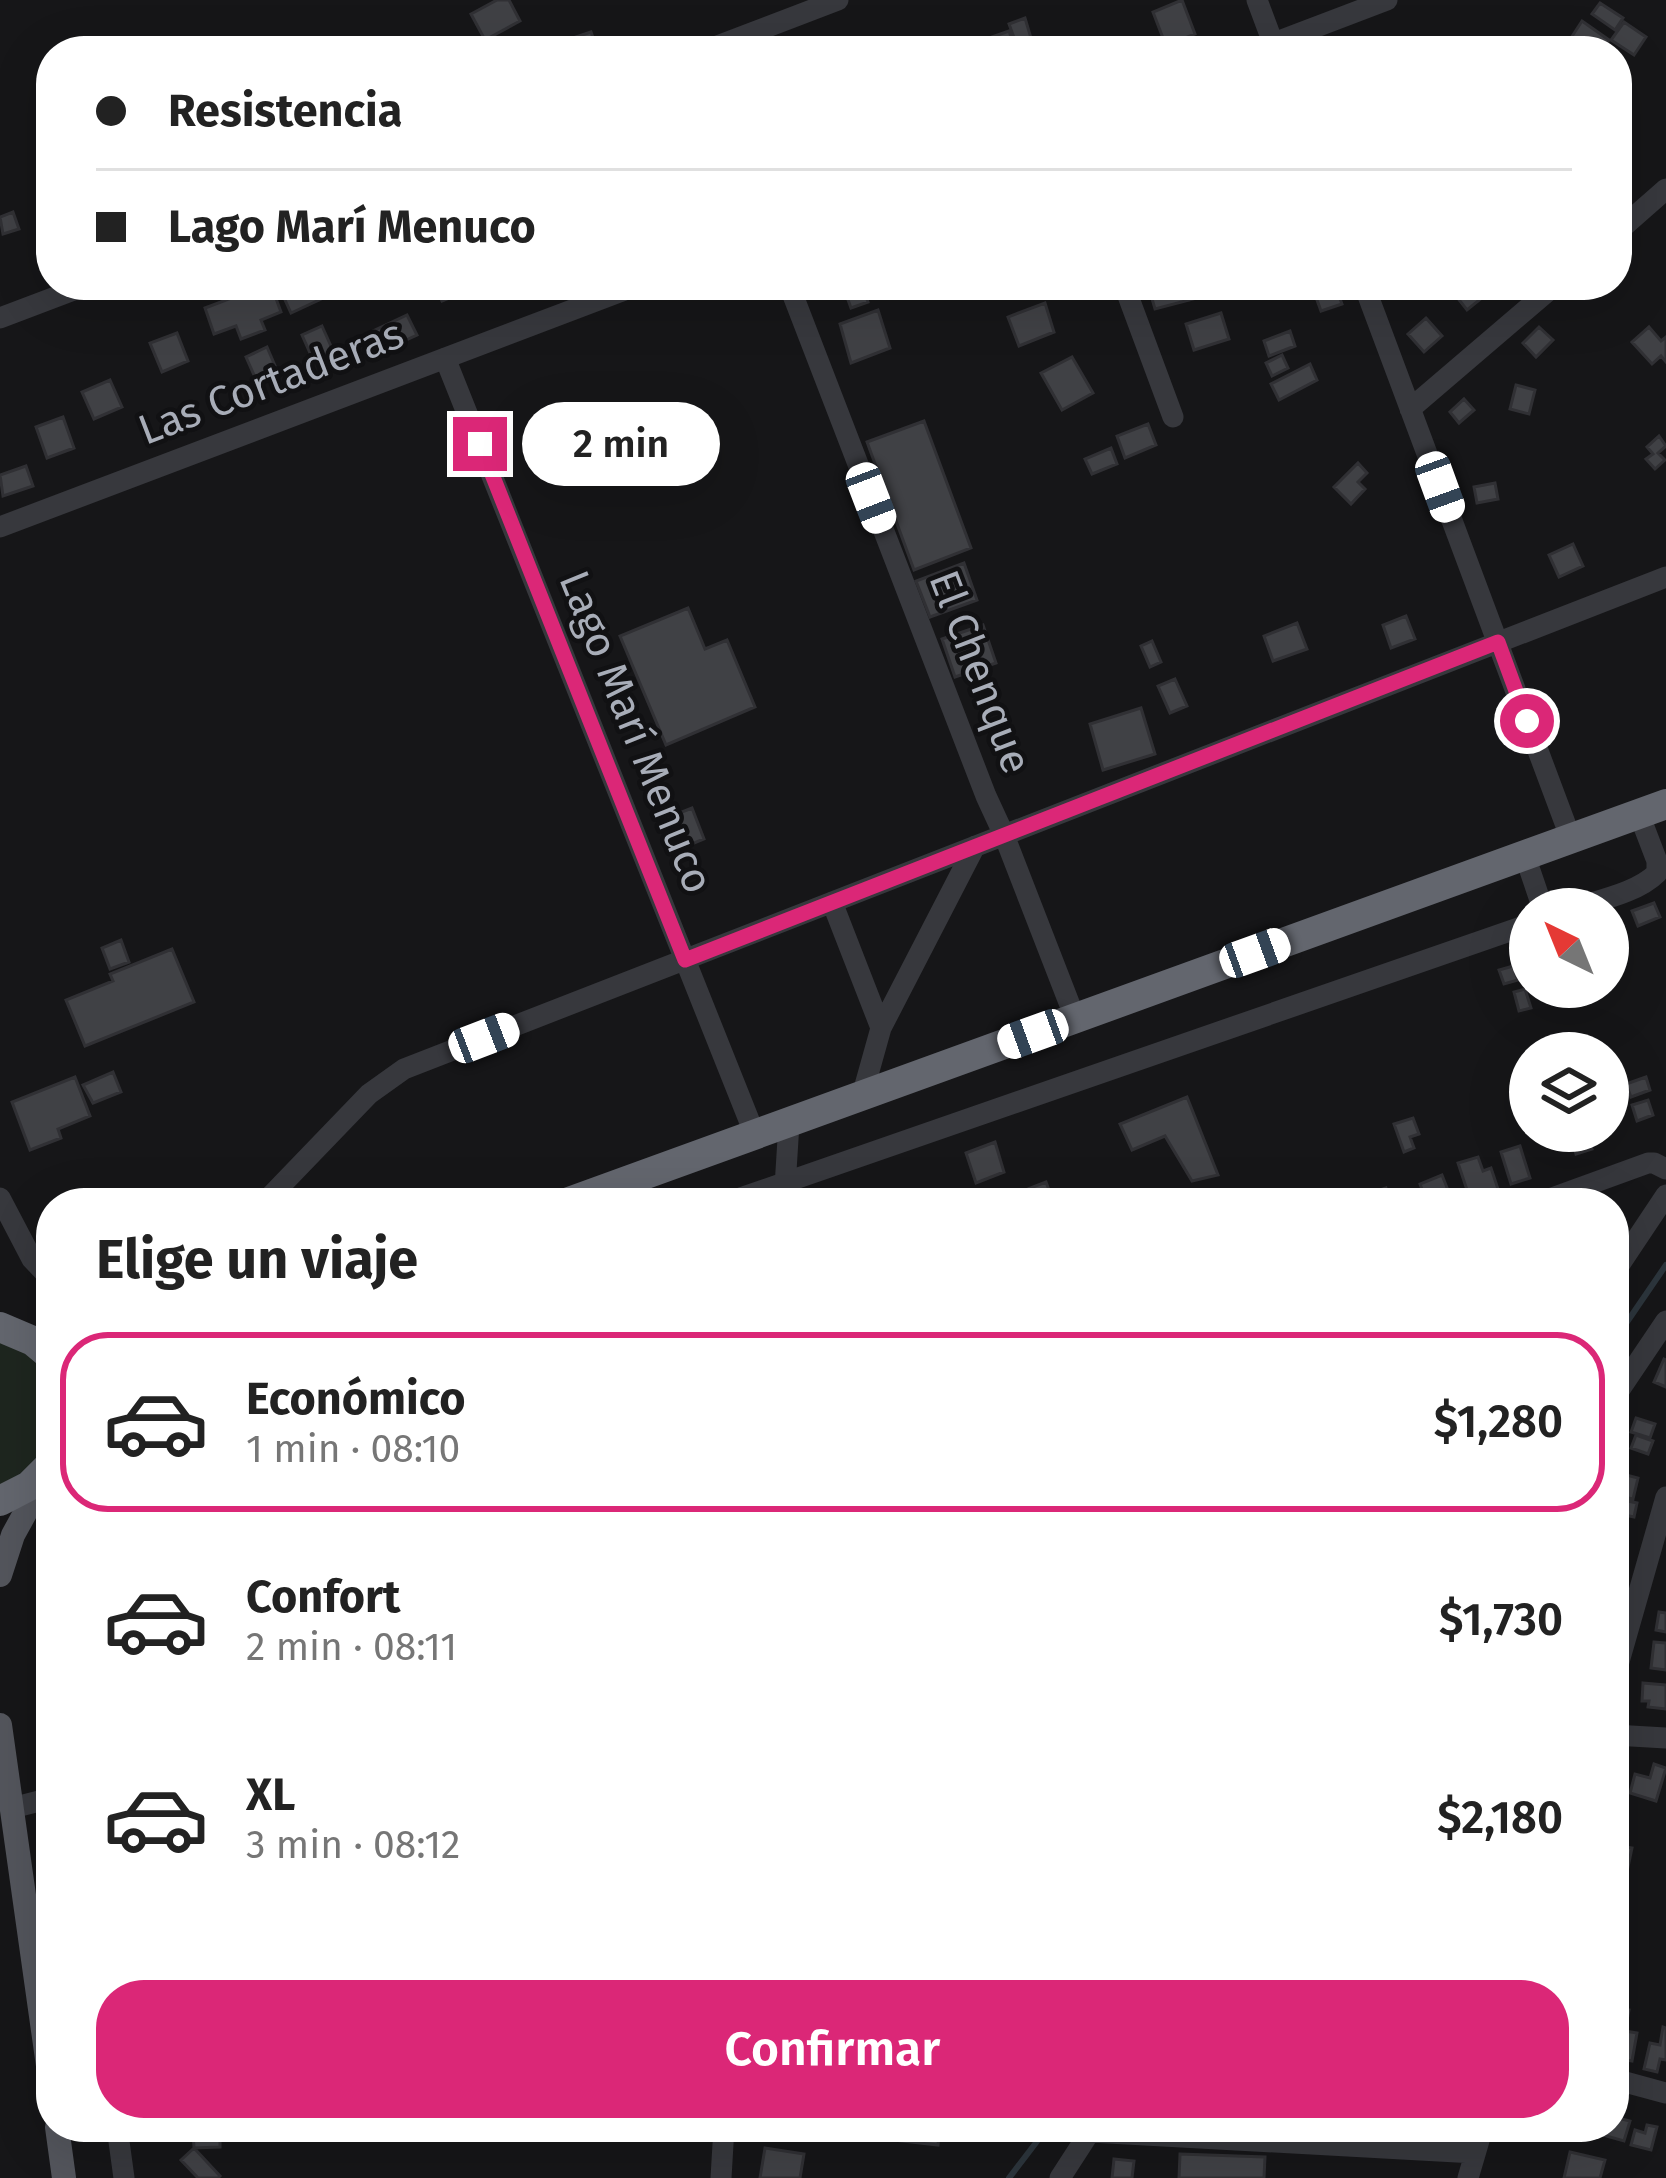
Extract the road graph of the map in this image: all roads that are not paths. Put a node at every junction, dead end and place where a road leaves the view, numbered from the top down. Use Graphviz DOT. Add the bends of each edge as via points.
graph roads {
  1 [pos="838,0"];
  2 [pos="1257,0"];
  3 [pos="1387,0"];
  4 [pos="743,36"];
  5 [pos="1264,36"];
  6 [pos="1297,36"];
  7 [pos="1666,189"];
  8 [pos="1632,219"];
  9 [pos="47,300"];
  10 [pos="599,300"];
  11 [pos="795,300"];
  12 [pos="1130,300"];
  13 [pos="1370,300"];
  14 [pos="1537,300"];
  15 [pos="0,318"];
  16 [pos="446,358"];
  17 [pos="1410,409"];
  18 [pos="1173,417"];
  19 [pos="0,527"];
  20 [pos="1666,577"];
  21 [pos="1498,642"];
  22 [pos="1653,809"];
  23 [pos="1004,835"];
  24 [pos="1571,838"];
  25 [pos="975,846"];
  26 [pos="1525,856"];
  27 [pos="1536,888"];
  28 [pos="1629,889"];
  29 [pos="832,902"];
  30 [pos="1509,932"];
  31 [pos="685,960"];
  32 [pos="1075,1018"];
  33 [pos="881,1028"];
  34 [pos="862,1096"];
  35 [pos="789,1123"];
  36 [pos="755,1135"];
  37 [pos="1666,1169"];
  38 [pos="278,1188"];
  39 [pos="608,1188"];
  40 [pos="784,1188"];
  41 [pos="798,1188"];
  42 [pos="1601,1188"];
  43 [pos="1666,1195"];
  44 [pos="0,1198"];
  45 [pos="1629,1250"];
  46 [pos="36,1263"];
  47 [pos="1666,1321"];
  48 [pos="1629,1376"];
  49 [pos="36,1479"];
  50 [pos="36,1492"];
  51 [pos="1666,1497"];
  52 [pos="0,1502"];
  53 [pos="1656,1566"];
  54 [pos="0,1575"];
  55 [pos="1629,1639"];
  56 [pos="0,1725"];
  57 [pos="1629,1736"];
  58 [pos="1666,1738"];
  59 [pos="36,1802"];
  60 [pos="12,1808"];
  61 [pos="36,1980"];
  62 [pos="1629,2083"];
  63 [pos="1666,2093"];
  64 [pos="59,2142"];
  65 [pos="119,2142"];
  66 [pos="723,2142"];
  67 [pos="1083,2142"];
  68 [pos="1299,2142"];
  69 [pos="1478,2142"];
  70 [pos="1475,2153"];
  71 [pos="64,2178"];
  72 [pos="124,2178"];
  73 [pos="721,2178"];
  74 [pos="1060,2178"];
  75 [pos="1468,2178"];
  1 -- 4 [label="street"];
  2 -- 5 [label="street"];
  3 -- 6 [label="street"];
  7 -- 8 [label="street"];
  9 -- 15 [label="street"];
  10 -- 16 [label="street, Las Cortaderas"];
  11 -- 23 [label="street, El Chenque"];
  12 -- 18 [label="street"];
  13 -- 17 [label="street"];
  14 -- 17 [label="street"];
  16 -- 19 [label="street, Las Cortaderas"];
  16 -- 31 [label="street, Lago Marí Menuco"];
  17 -- 21 [label="street"];
  20 -- 21 [label="street"];
  21 -- 23 [label="street"];
  21 -- 24 [label="street"];
  22 -- 24 [label="highway"];
  22 -- 28 [label="street" via="1657,872"];
  23 -- 25 [label="street"];
  23 -- 32 [label="street, El Chenque"];
  24 -- 26 [label="highway"];
  25 -- 29 [label="street"];
  25 -- 33 [label="street"];
  26 -- 27 [label="street"];
  26 -- 32 [label="highway"];
  29 -- 31 [label="street"];
  29 -- 33 [label="street"];
  30 -- 41 [label="street"];
  31 -- 36 [label="street, Lago Marí Menuco"];
  31 -- 38 [label="street" via="404,1070 369,1094"];
  32 -- 34 [label="highway"];
  33 -- 34 [label="street"];
  34 -- 35 [label="highway"];
  35 -- 36 [label="highway"];
  35 -- 40 [label="street"];
  36 -- 39 [label="highway"];
  37 -- 42 [label="street" via="1648,1163"];
  43 -- 45 [label="street"];
  44 -- 46 [label="street"];
  47 -- 48 [label="street"];
  49 -- 52 [label="highway"];
  50 -- 54 [label="main road"];
  51 -- 53 [label="street"];
  53 -- 55 [label="street"];
  56 -- 60 [label="main road"];
  57 -- 58 [label="street"];
  59 -- 60 [label="street"];
  60 -- 61 [label="main road"];
  62 -- 63 [label="street"];
  64 -- 71 [label="main road"];
  65 -- 72 [label="street"];
  66 -- 73 [label="street"];
  67 -- 74 [label="street"];
  68 -- 70 [label="street"];
  69 -- 70 [label="street"];
  70 -- 75 [label="street"];
}
